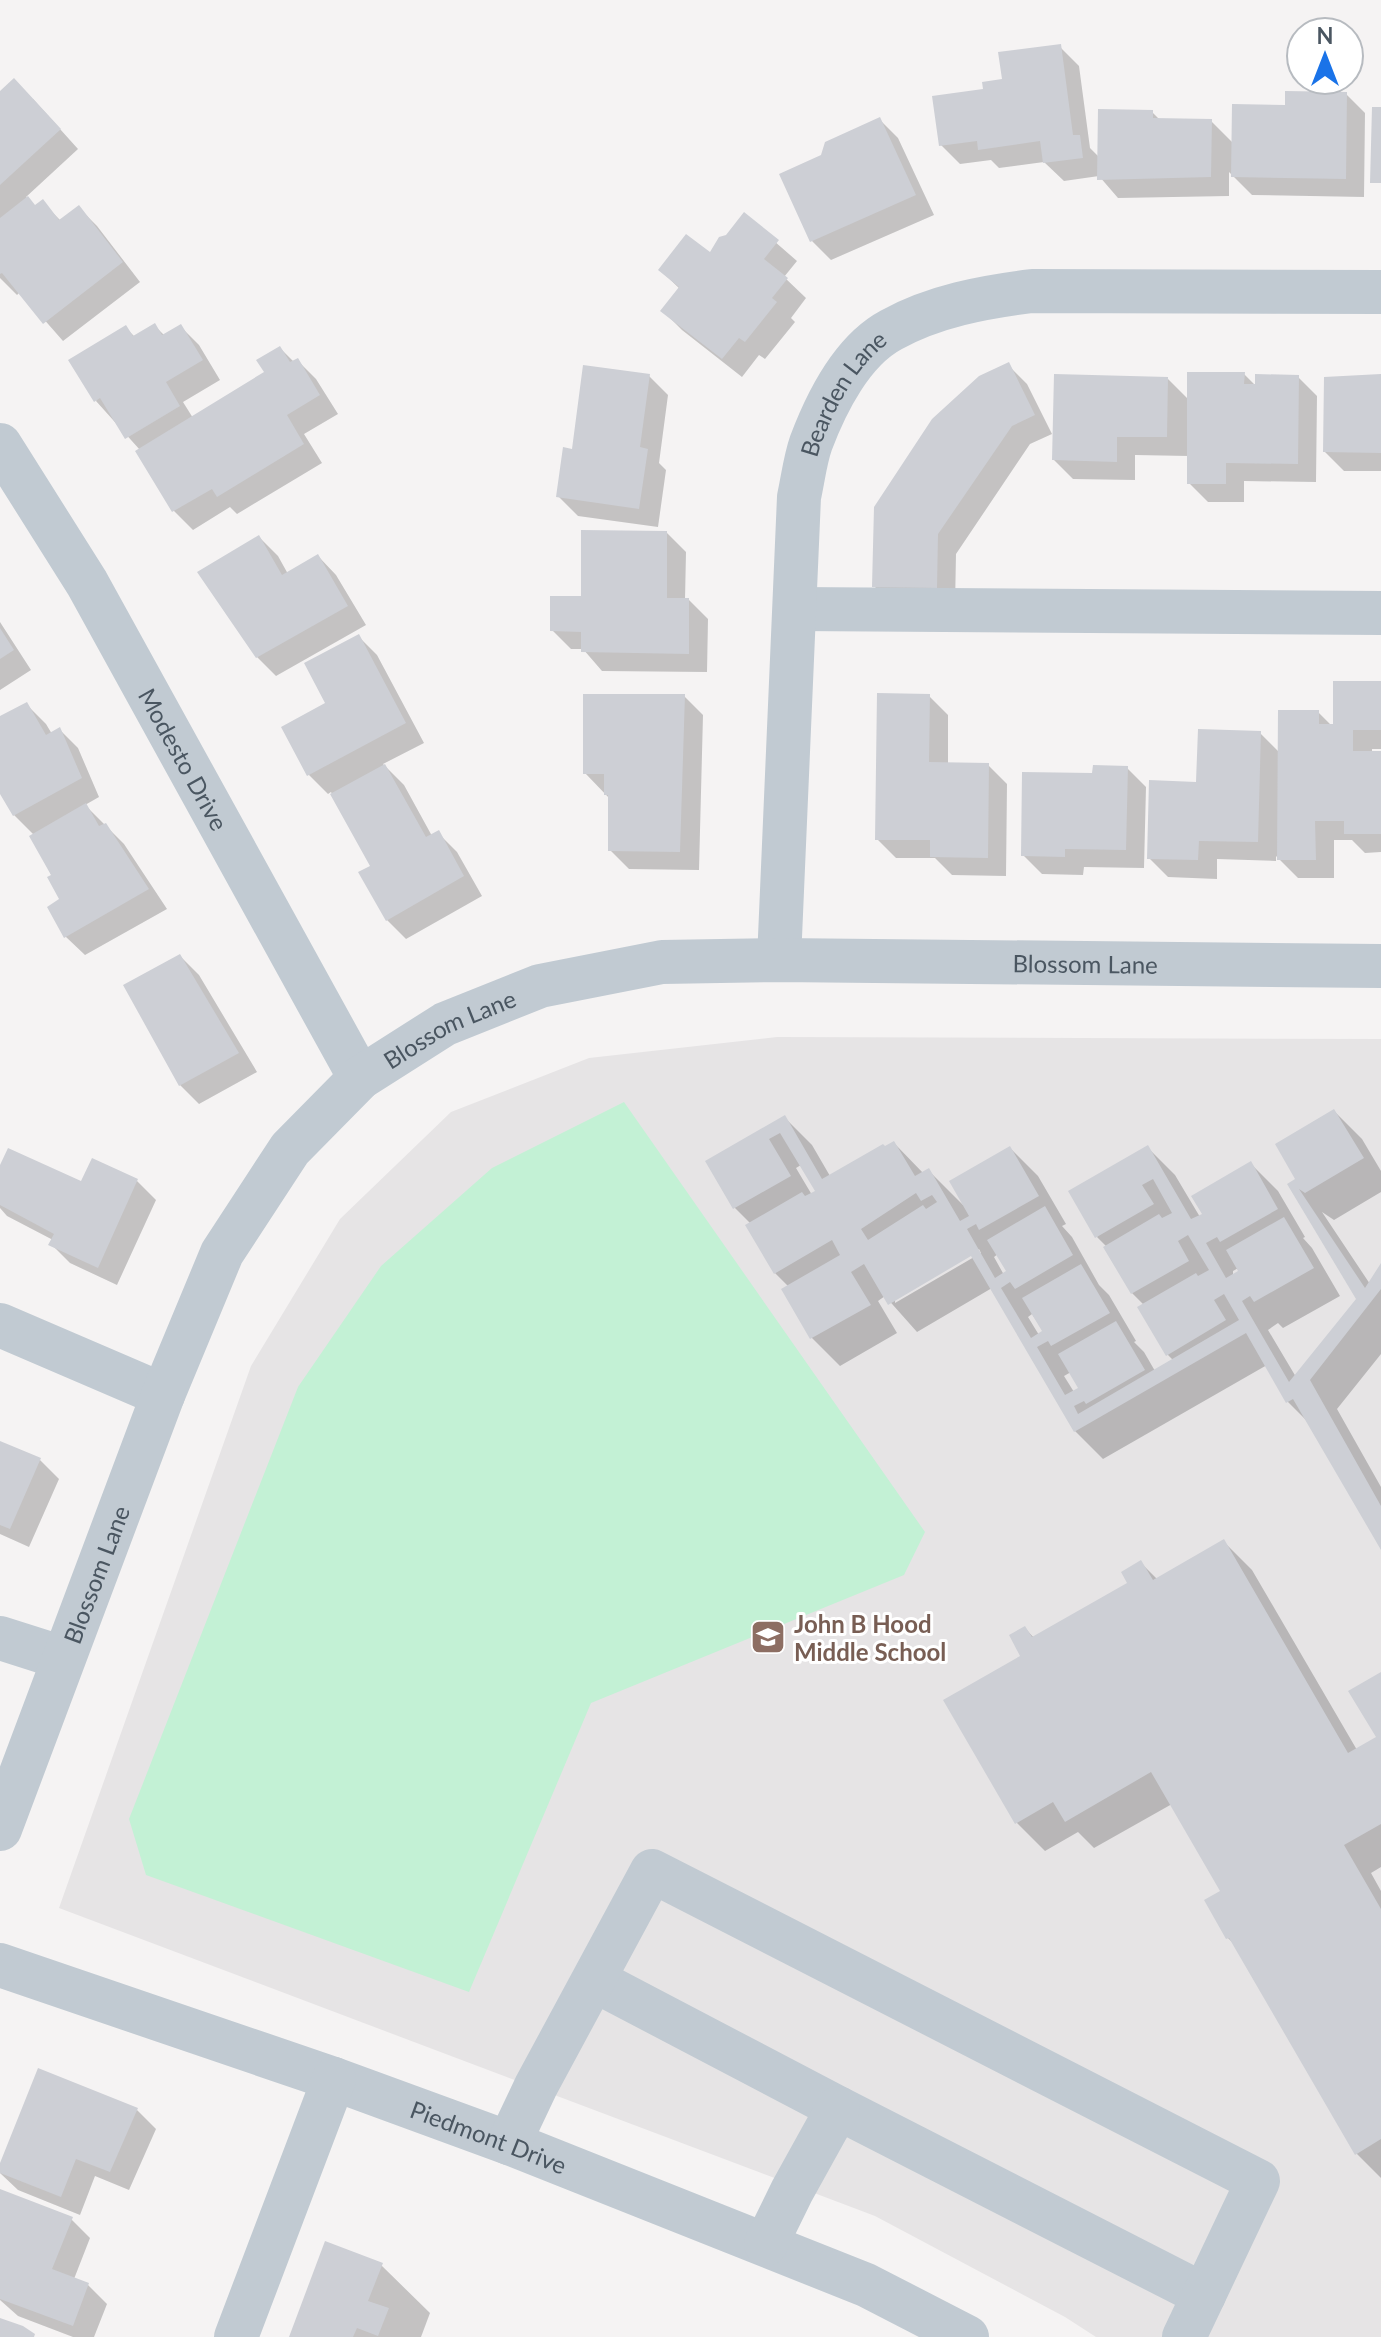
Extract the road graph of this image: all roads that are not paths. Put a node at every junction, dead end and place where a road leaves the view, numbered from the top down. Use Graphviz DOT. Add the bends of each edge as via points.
graph roads {
  1 [pos="1381,292"];
  2 [pos="0,445"];
  3 [pos="796,609"];
  4 [pos="1381,613"];
  5 [pos="779,960"];
  6 [pos="1381,966"];
  7 [pos="360,1078"];
  8 [pos="0,1325"];
  9 [pos="163,1395"];
  10 [pos="0,1638"];
  11 [pos="63,1658"];
  12 [pos="0,1829"];
  13 [pos="0,1965"];
  14 [pos="594,1980"];
  15 [pos="334,2079"];
  16 [pos="838,2108"];
  17 [pos="509,2143"];
  18 [pos="766,2244"];
  19 [pos="1204,2295"];
  20 [pos="236,2337"];
  21 [pos="967,2337"];
  22 [pos="1184,2337"];
  1 -- 3 [label="street, Bearden Lane" via="1032,291 982,297 889,330 844,377 810,445 799,497"];
  2 -- 7 [label="street, Modesto Drive" via="87,583"];
  3 -- 4 [label="street"];
  3 -- 5 [label="street, Bearden Lane"];
  5 -- 6 [label="street, Blossom Lane"];
  5 -- 7 [label="street, Blossom Lane" via="662,962 540,986 445,1024"];
  7 -- 9 [label="street, Blossom Lane" via="290,1149 222,1253"];
  8 -- 9 [label="street"];
  9 -- 11 [label="street, Blossom Lane"];
  10 -- 11 [label="street"];
  11 -- 12 [label="street, Blossom Lane"];
  13 -- 15 [label="street, Piedmont Drive"];
  14 -- 16 [label="street"];
  14 -- 17 [label="street"];
  14 -- 19 [label="street" via="652,1871 1258,2181"];
  15 -- 17 [label="street, Piedmont Drive"];
  15 -- 20 [label="street"];
  16 -- 18 [label="street"];
  16 -- 19 [label="street"];
  17 -- 18 [label="street, Piedmont Drive"];
  18 -- 21 [label="street, Piedmont Drive" via="866,2285"];
  19 -- 22 [label="street"];
}
